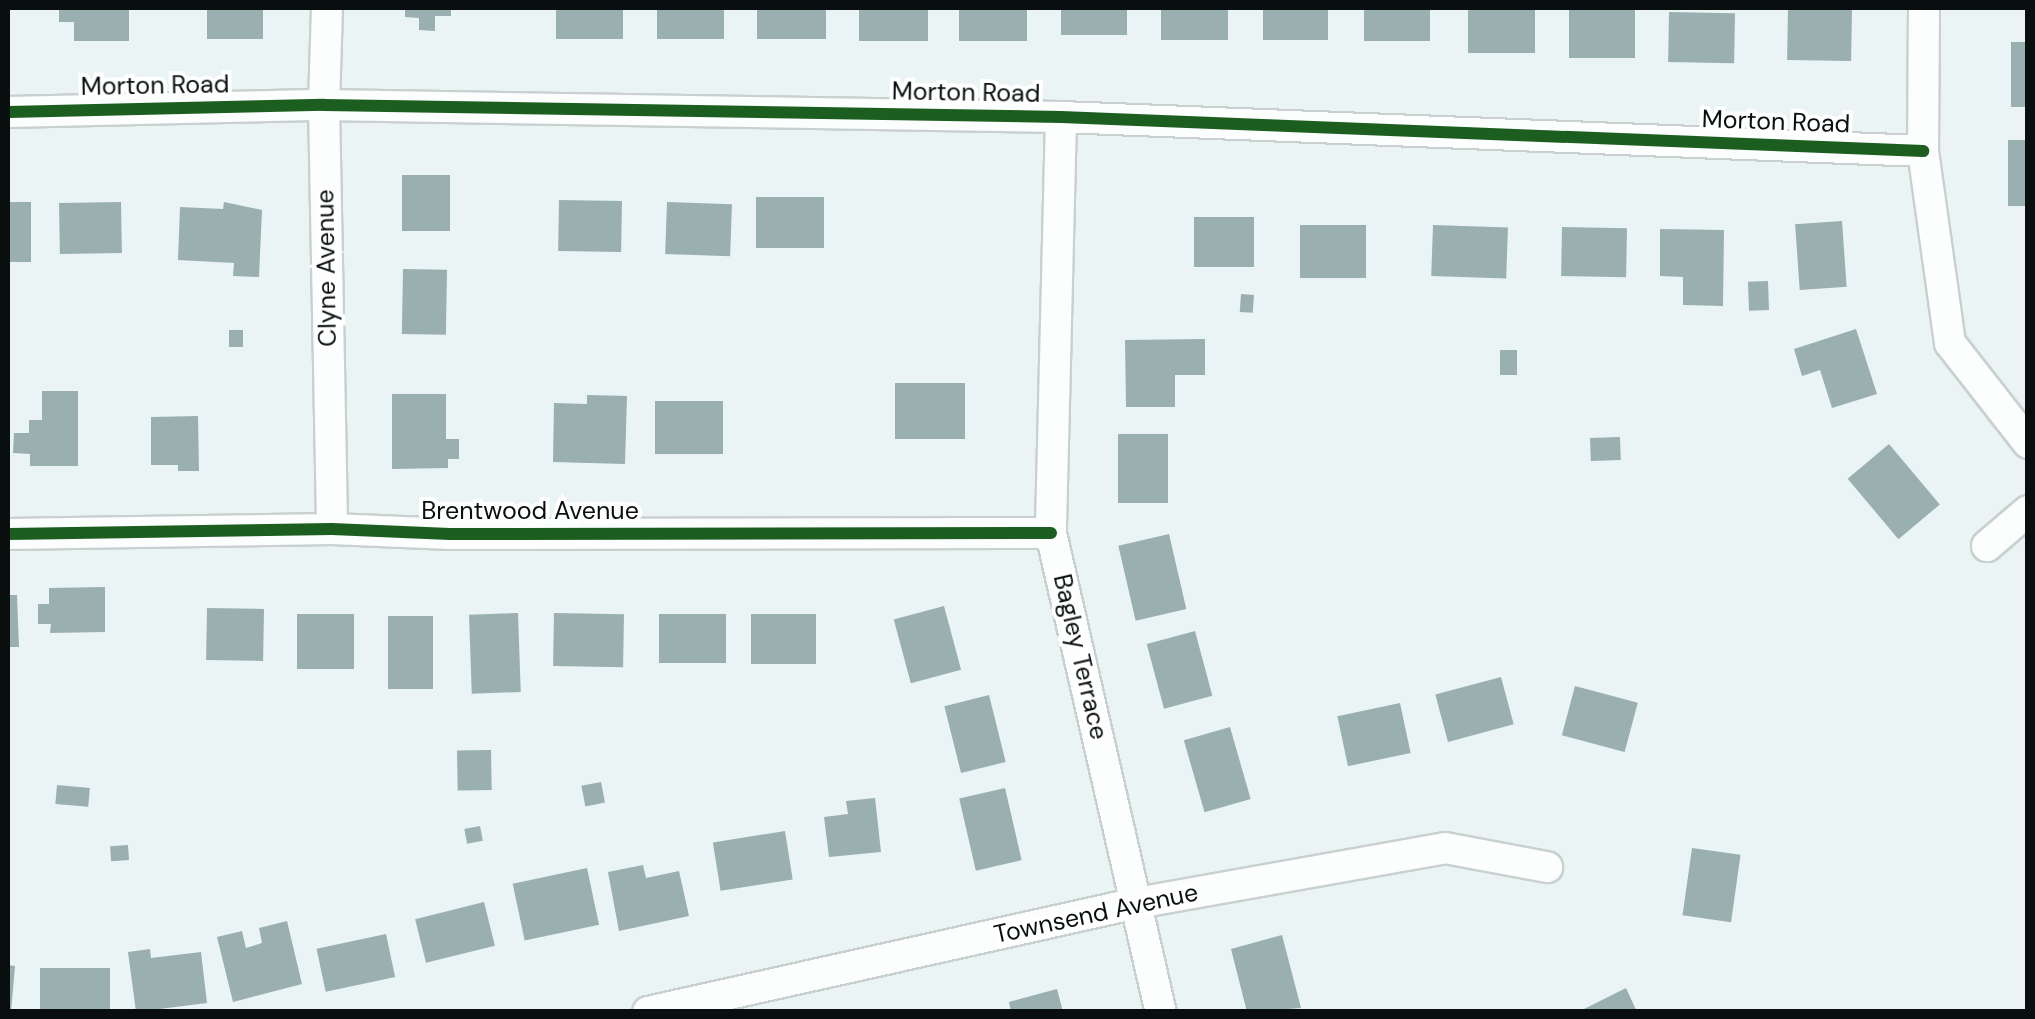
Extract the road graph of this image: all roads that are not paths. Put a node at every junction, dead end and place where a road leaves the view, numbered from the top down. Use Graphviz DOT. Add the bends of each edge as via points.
graph roads {
  1 [pos="327,8"];
  2 [pos="1924,8"];
  3 [pos="324,105"];
  4 [pos="8,112"];
  5 [pos="1061,117"];
  6 [pos="1922,151"];
  7 [pos="2028,443"];
  8 [pos="2028,511"];
  9 [pos="332,529"];
  10 [pos="1052,533"];
  11 [pos="8,534"];
  12 [pos="1987,546"];
  13 [pos="1547,867"];
  14 [pos="1138,903"];
  15 [pos="648,1012"];
  16 [pos="1161,1012"];
  1 -- 3 [label="street, Clyne Avenue"];
  2 -- 6 [label="street"];
  3 -- 4 [label="street, Morton Road"];
  3 -- 5 [label="street, Morton Road"];
  3 -- 9 [label="street, Clyne Avenue"];
  5 -- 6 [label="street, Morton Road"];
  5 -- 10 [label="street, Bagley Terrace"];
  6 -- 7 [label="street" via="1950,343"];
  8 -- 12 [label="street"];
  9 -- 10 [label="street, Brentwood Avenue"];
  9 -- 11 [label="street, Brentwood Avenue"];
  10 -- 14 [label="street, Bagley Terrace"];
  13 -- 14 [label="street, Townsend Avenue" via="1445,848"];
  14 -- 15 [label="street, Townsend Avenue"];
  14 -- 16 [label="street, Bagley Terrace"];
}
